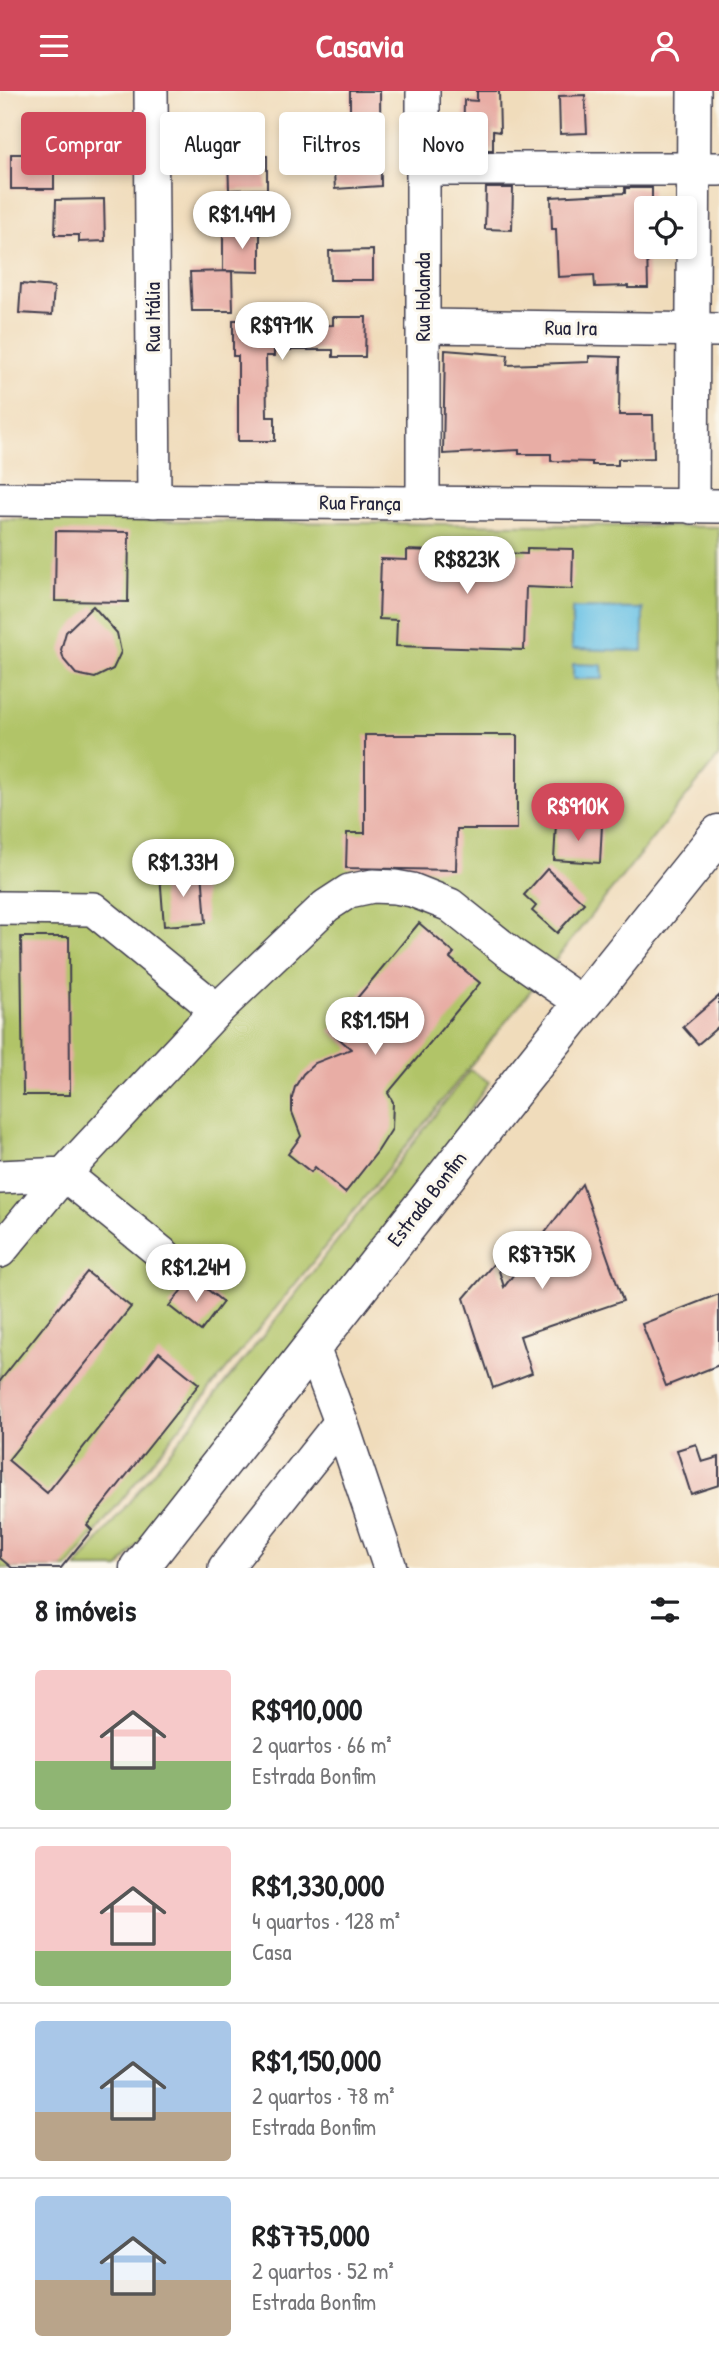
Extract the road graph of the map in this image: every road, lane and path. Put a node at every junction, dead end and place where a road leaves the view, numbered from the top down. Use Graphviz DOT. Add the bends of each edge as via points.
graph roads {
  1 [pos="151,91"];
  2 [pos="423,91"];
  3 [pos="695,91"];
  4 [pos="423,112"];
  5 [pos="488,169"];
  6 [pos="707,169"];
  7 [pos="423,175"];
  8 [pos="423,326"];
  9 [pos="706,330"];
  10 [pos="0,499"];
  11 [pos="154,501"];
  12 [pos="424,504"];
  13 [pos="706,507"];
  14 [pos="719,834"];
  15 [pos="0,908"];
  16 [pos="582,1003"];
  17 [pos="217,1010"];
  18 [pos="64,1174"];
  19 [pos="0,1177"];
  20 [pos="0,1251"];
  21 [pos="165,1256"];
  22 [pos="312,1345"];
  23 [pos="341,1422"];
  24 [pos="139,1568"];
  25 [pos="225,1568"];
  26 [pos="390,1568"];
  1 -- 11 [label="street, Rua Itália"];
  2 -- 4 [label="street, Rua Holanda"];
  3 -- 6 [label="street"];
  5 -- 6 [label="street"];
  6 -- 9 [label="street"];
  7 -- 8 [label="street, Rua Holanda"];
  8 -- 9 [label="street, Rua Ira"];
  8 -- 12 [label="street, Rua Holanda"];
  9 -- 13 [label="street"];
  10 -- 11 [label="street, Rua França"];
  11 -- 12 [label="street, Rua França"];
  12 -- 13 [label="street, Rua França"];
  14 -- 16 [label="main road, Estrada Bonfim"];
  15 -- 17 [label="street" via="93,909"];
  16 -- 17 [label="street" via="450,905 412,890 373,886 349,891 326,906"];
  16 -- 22 [label="main road, Estrada Bonfim"];
  17 -- 18 [label="street"];
  18 -- 19 [label="street"];
  18 -- 20 [label="street"];
  18 -- 21 [label="street"];
  22 -- 23 [label="street"];
  22 -- 24 [label="main road, Estrada Bonfim"];
  23 -- 25 [label="street"];
  23 -- 26 [label="street"];
}
